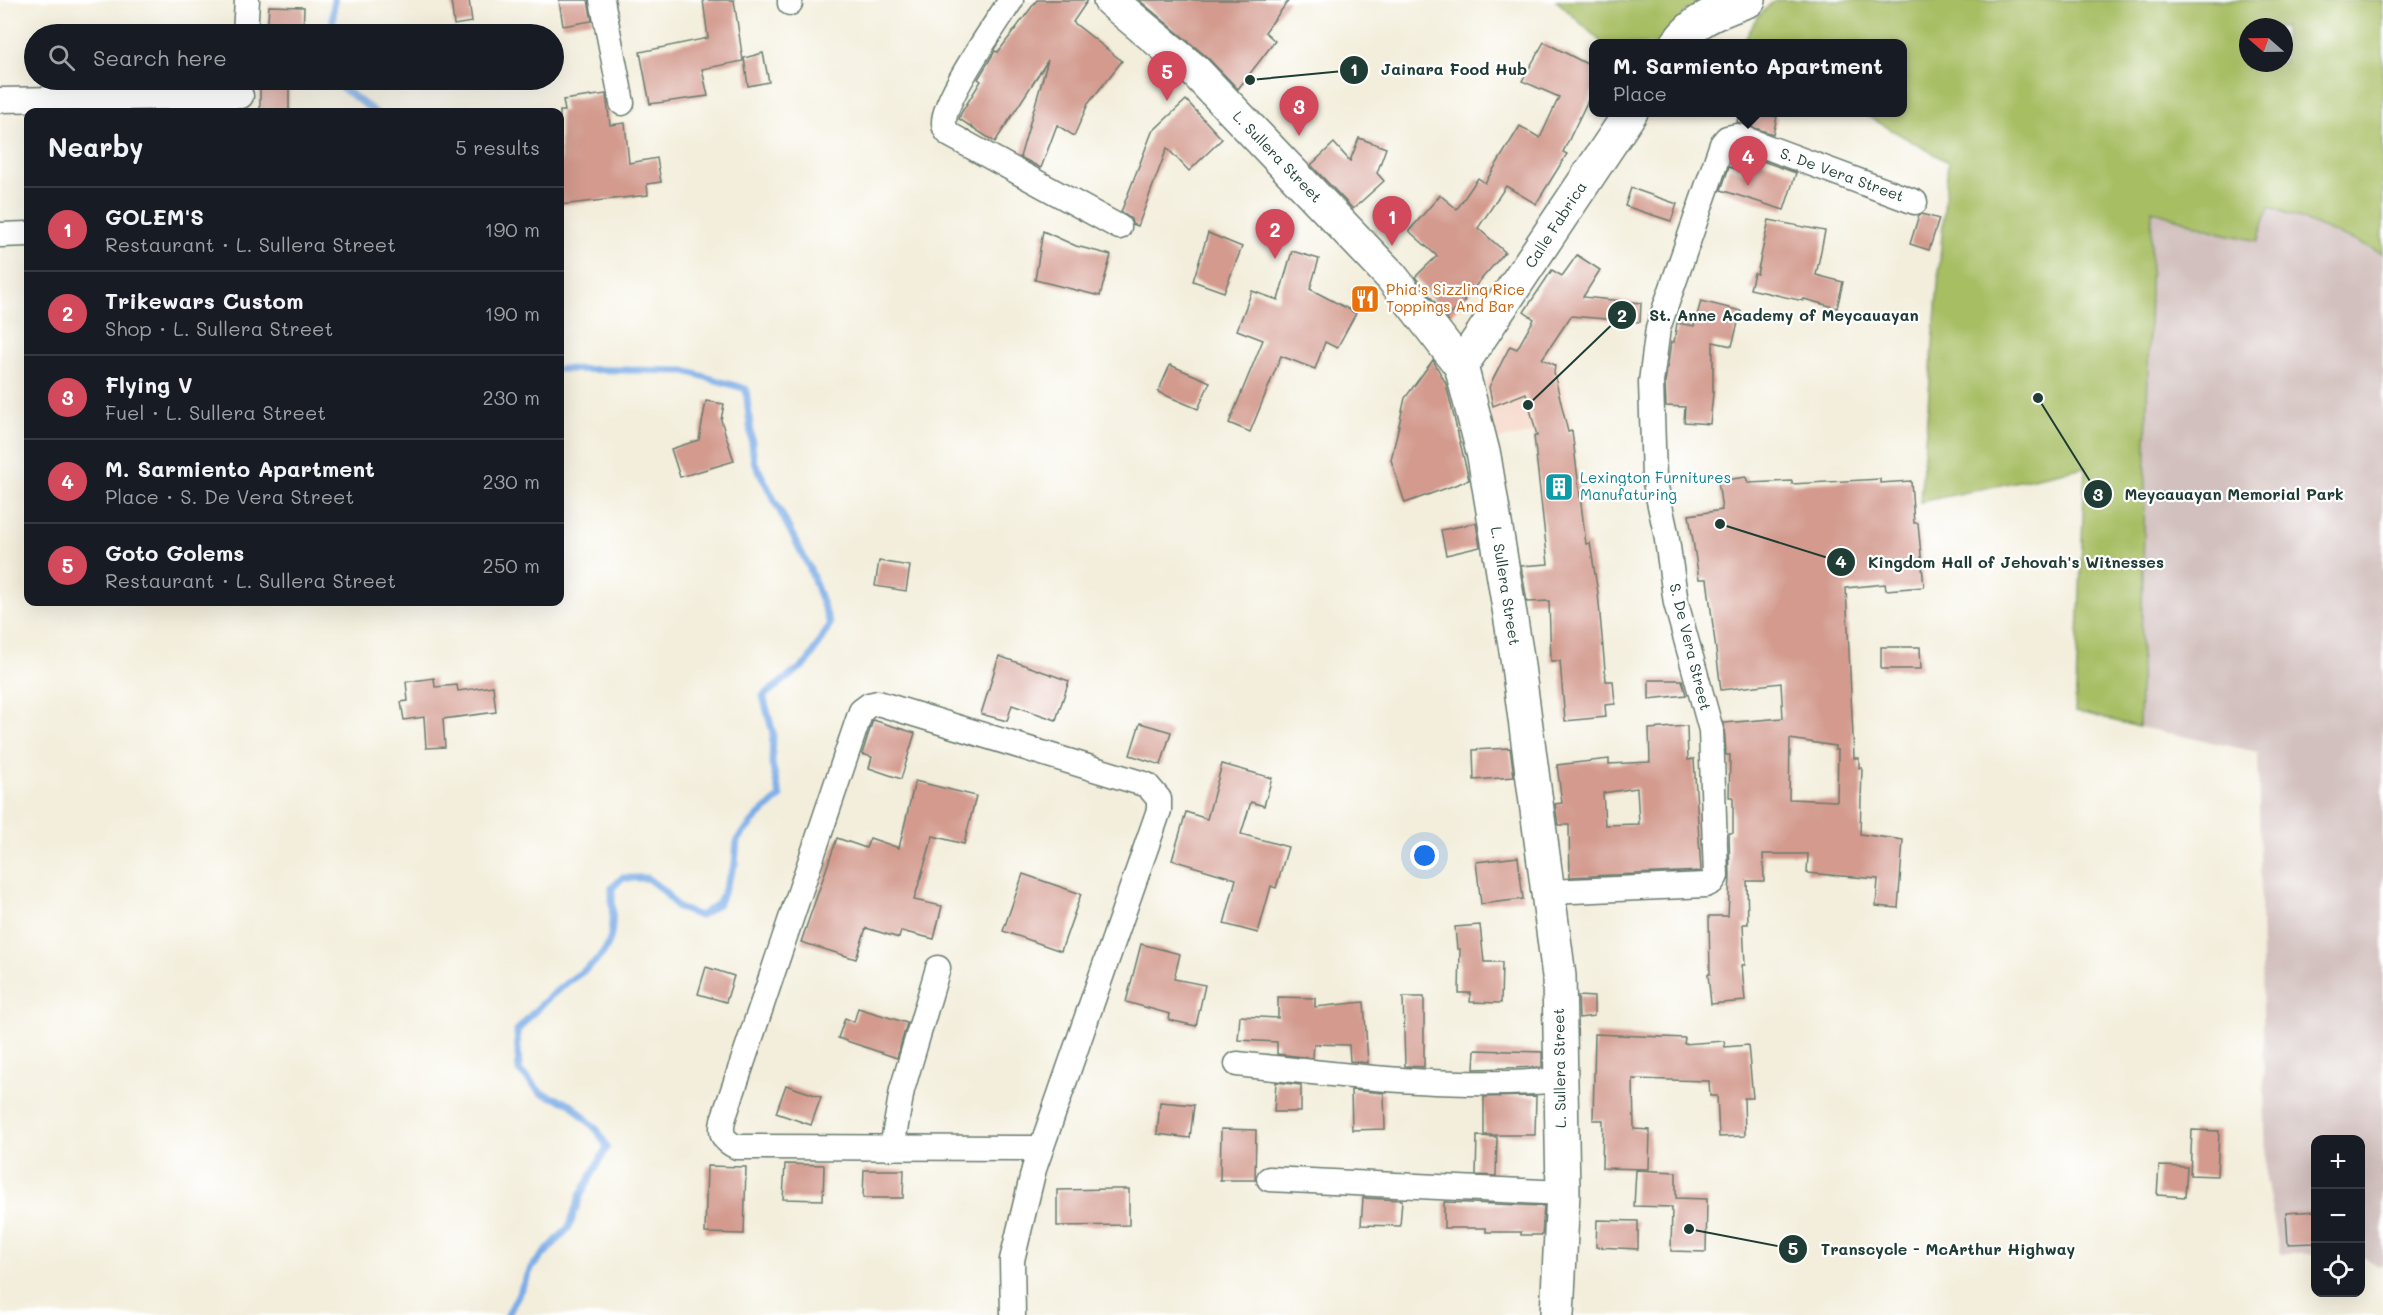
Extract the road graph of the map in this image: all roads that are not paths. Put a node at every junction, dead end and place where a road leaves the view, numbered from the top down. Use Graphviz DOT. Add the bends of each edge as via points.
graph roads {
  1 [pos="247,0"];
  2 [pos="602,0"];
  3 [pos="1011,0"];
  4 [pos="1110,0"];
  5 [pos="1749,0"];
  6 [pos="246,24"];
  7 [pos="1681,39"];
  8 [pos="241,96"];
  9 [pos="0,100"];
  10 [pos="622,103"];
  11 [pos="1628,117"];
  12 [pos="1915,202"];
  13 [pos="1119,227"];
  14 [pos="24,234"];
  15 [pos="0,235"];
  16 [pos="1461,366"];
  17 [pos="1550,892"];
  18 [pos="938,968"];
  19 [pos="1237,1064"];
  20 [pos="1559,1080"];
  21 [pos="892,1148"];
  22 [pos="1041,1148"];
  23 [pos="1269,1179"];
  24 [pos="1563,1193"];
  25 [pos="1013,1315"];
  26 [pos="1557,1315"];
  1 -- 6 [label="street"];
  2 -- 10 [label="street"];
  3 -- 13 [label="street" via="960,81 944,122 946,129 950,135"];
  4 -- 16 [label="street, L. Sullera Street" via="1195,71 1390,276"];
  5 -- 7 [label="street" via="1703,18"];
  8 -- 9 [label="street"];
  11 -- 16 [label="street, Calle Fabrica"];
  12 -- 17 [label="street, S. De Vera Street" via="1737,136 1722,144 1658,328 1651,382 1654,478 1676,603 1711,730 1716,876 1706,885"];
  14 -- 15 [label="street"];
  16 -- 17 [label="street, L. Sullera Street" via="1486,467"];
  17 -- 20 [label="street, L. Sullera Street" via="1559,976"];
  18 -- 21 [label="street" via="902,1090"];
  19 -- 20 [label="street" via="1377,1078 1517,1084"];
  20 -- 24 [label="street, L. Sullera Street"];
  21 -- 22 [label="street"];
  21 -- 22 [label="street" via="737,1147 728,1143 721,1129 861,711 878,704 1147,785 1159,799 1159,810"];
  22 -- 25 [label="street" via="1012,1260"];
  23 -- 24 [label="street"];
  24 -- 26 [label="street, L. Sullera Street"];
}
